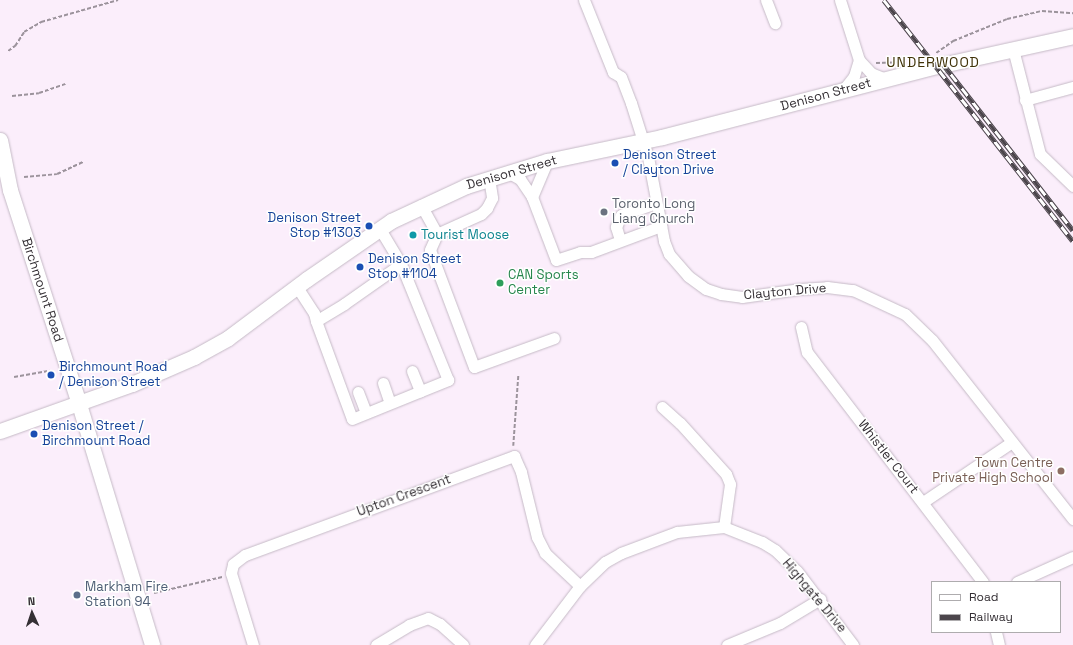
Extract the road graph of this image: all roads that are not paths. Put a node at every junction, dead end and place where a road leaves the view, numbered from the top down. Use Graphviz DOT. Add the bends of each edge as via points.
graph roads {
  1 [pos="584,0"];
  2 [pos="766,0"];
  3 [pos="840,0"];
  4 [pos="775,23"];
  5 [pos="1073,36"];
  6 [pos="1013,49"];
  7 [pos="862,63"];
  8 [pos="886,79"];
  9 [pos="1073,87"];
  10 [pos="844,89"];
  11 [pos="1025,100"];
  12 [pos="0,140"];
  13 [pos="642,141"];
  14 [pos="547,161"];
  15 [pos="507,172"];
  16 [pos="489,178"];
  17 [pos="1073,186"];
  18 [pos="532,197"];
  19 [pos="656,203"];
  20 [pos="421,206"];
  21 [pos="661,226"];
  22 [pos="380,229"];
  23 [pos="437,234"];
  24 [pos="620,240"];
  25 [pos="401,264"];
  26 [pos="297,287"];
  27 [pos="316,321"];
  28 [pos="801,328"];
  29 [pos="554,338"];
  30 [pos="412,371"];
  31 [pos="383,383"];
  32 [pos="420,391"];
  33 [pos="358,392"];
  34 [pos="390,403"];
  35 [pos="79,404"];
  36 [pos="662,407"];
  37 [pos="366,413"];
  38 [pos="0,431"];
  39 [pos="1012,442"];
  40 [pos="923,502"];
  41 [pos="1073,519"];
  42 [pos="724,527"];
  43 [pos="1073,557"];
  44 [pos="982,581"];
  45 [pos="1019,581"];
  46 [pos="580,586"];
  47 [pos="820,598"];
  48 [pos="996,633"];
  49 [pos="152,645"];
  50 [pos="253,645"];
  51 [pos="376,645"];
  52 [pos="463,645"];
  53 [pos="535,645"];
  54 [pos="727,645"];
  55 [pos="853,645"];
  56 [pos="999,645"];
  1 -- 13 [label="street, Clayton Drive" via="613,72 621,77"];
  2 -- 4 [label="street"];
  3 -- 7 [label="street"];
  5 -- 6 [label="main road, Denison Street"];
  6 -- 8 [label="main road, Denison Street"];
  6 -- 11 [label="street"];
  7 -- 8 [label="street" via="871,73"];
  7 -- 10 [label="street"];
  8 -- 10 [label="main road, Denison Street"];
  9 -- 11 [label="street"];
  10 -- 13 [label="main road, Denison Street"];
  11 -- 17 [label="street" via="1040,154"];
  12 -- 35 [label="main road, Birchmount Road" via="10,190"];
  13 -- 14 [label="main road, Denison Street"];
  13 -- 19 [label="street, Clayton Drive" via="648,158"];
  14 -- 15 [label="main road, Denison Street"];
  14 -- 18 [label="street"];
  15 -- 16 [label="main road, Denison Street"];
  15 -- 18 [label="street" via="520,179"];
  16 -- 20 [label="main road, Denison Street"];
  16 -- 23 [label="street" via="492,198 487,208 481,214"];
  18 -- 24 [label="street" via="556,260 580,252 591,252"];
  19 -- 21 [label="street, Clayton Drive"];
  19 -- 24 [label="street" via="622,215 616,227"];
  20 -- 22 [label="main road, Denison Street"];
  20 -- 23 [label="street"];
  21 -- 24 [label="street"];
  21 -- 39 [label="street, Clayton Drive" via="669,254 688,276 706,289 742,297 827,287 852,290 905,314 932,340"];
  22 -- 25 [label="street"];
  22 -- 26 [label="main road, Denison Street"];
  23 -- 29 [label="street" via="430,250 474,367"];
  25 -- 27 [label="street"];
  25 -- 32 [label="street" via="448,380"];
  26 -- 27 [label="street" via="314,313"];
  26 -- 35 [label="main road, Denison Street" via="228,338 201,353 163,372"];
  27 -- 37 [label="street" via="352,419"];
  28 -- 40 [label="street, Whistler Court" via="807,352"];
  30 -- 32 [label="street"];
  31 -- 34 [label="street"];
  32 -- 34 [label="street"];
  33 -- 37 [label="street"];
  34 -- 37 [label="street"];
  35 -- 38 [label="main road, Denison Street"];
  35 -- 49 [label="main road, Birchmount Road"];
  36 -- 42 [label="street" via="726,474 730,484"];
  39 -- 40 [label="street"];
  39 -- 41 [label="street, Clayton Drive"];
  40 -- 44 [label="street, Whistler Court"];
  42 -- 46 [label="street, Highgate Drive" via="693,528 662,536 606,562"];
  42 -- 47 [label="street, Highgate Drive" via="775,550"];
  43 -- 45 [label="street"];
  46 -- 50 [label="street, Upton Crescent" via="545,553 537,537 521,472 514,456 245,555 234,564 232,575"];
  46 -- 53 [label="street, Highgate Drive"];
  47 -- 54 [label="street" via="780,623"];
  47 -- 55 [label="street, Highgate Drive"];
  48 -- 56 [label="street"];
  51 -- 52 [label="street" via="409,624 428,618 440,624"];
}
